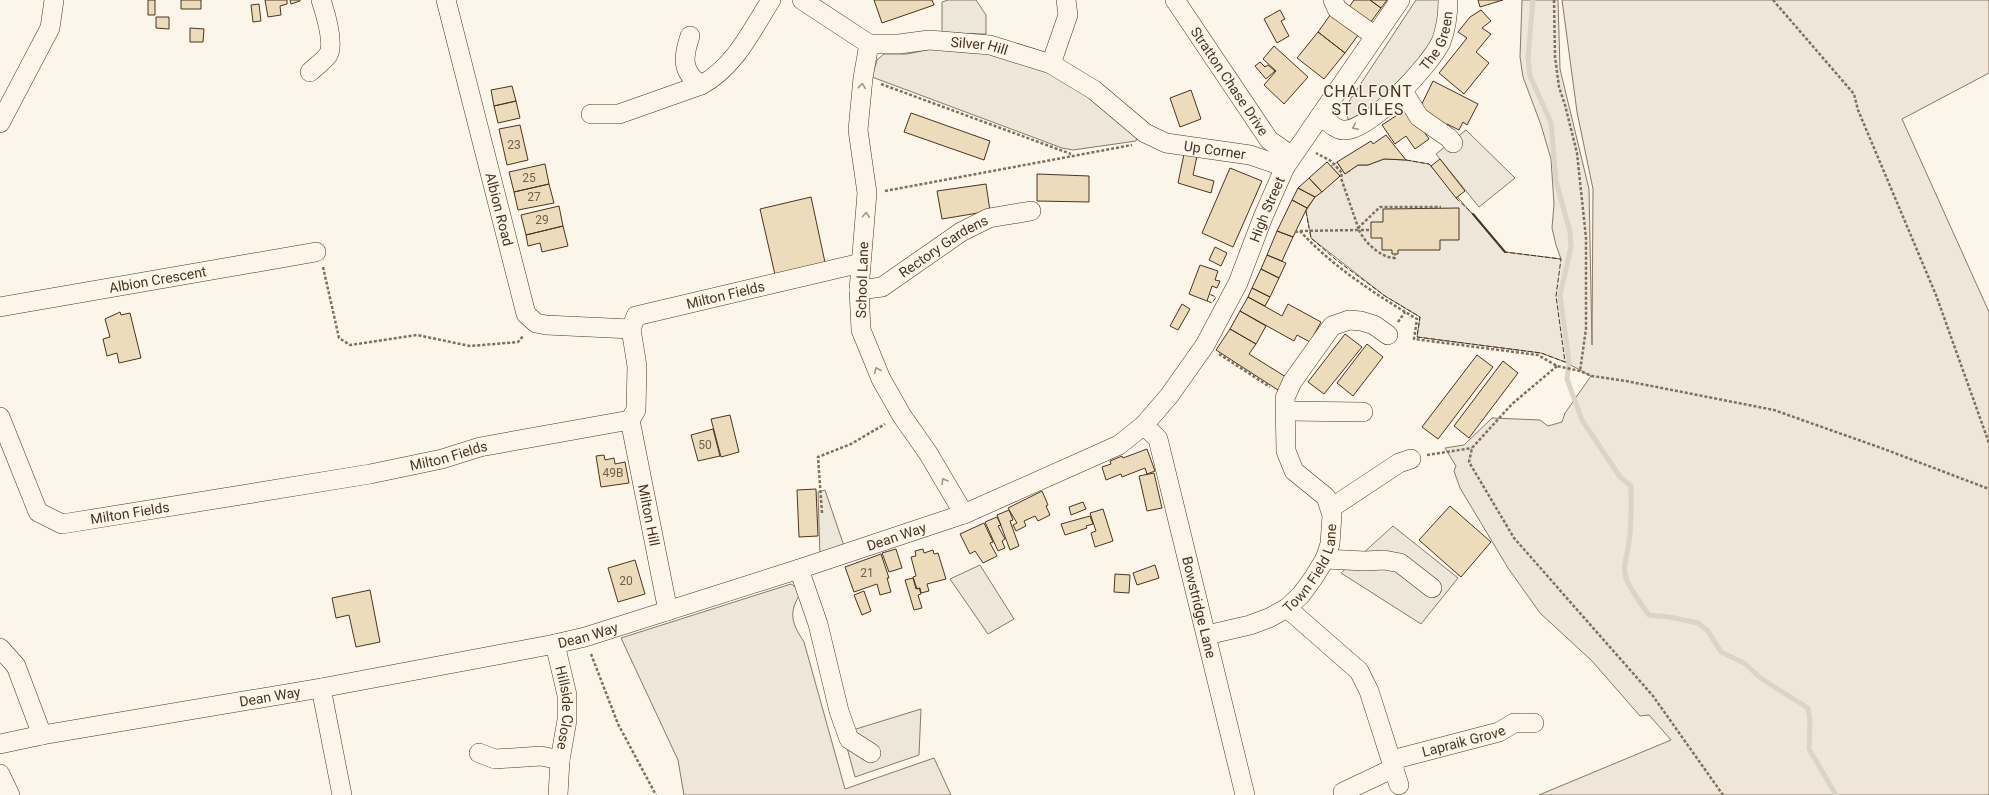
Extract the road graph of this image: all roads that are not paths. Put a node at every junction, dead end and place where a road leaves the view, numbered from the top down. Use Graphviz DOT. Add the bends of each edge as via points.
graph roads {
  1 [pos="54,0"];
  2 [pos="321,0"];
  3 [pos="446,0"];
  4 [pos="771,0"];
  5 [pos="802,0"];
  6 [pos="1066,0"];
  7 [pos="1175,0"];
  8 [pos="1333,0"];
  9 [pos="1400,0"];
  10 [pos="1448,0"];
  11 [pos="690,36"];
  12 [pos="1376,36"];
  13 [pos="869,44"];
  14 [pos="1051,64"];
  15 [pos="310,72"];
  16 [pos="701,85"];
  17 [pos="1403,91"];
  18 [pos="591,114"];
  19 [pos="1320,116"];
  20 [pos="0,123"];
  21 [pos="1145,133"];
  22 [pos="1453,143"];
  23 [pos="1293,156"];
  24 [pos="1031,211"];
  25 [pos="316,252"];
  26 [pos="861,263"];
  27 [pos="859,290"];
  28 [pos="0,307"];
  29 [pos="631,329"];
  30 [pos="1388,335"];
  31 [pos="1286,404"];
  32 [pos="1363,412"];
  33 [pos="0,416"];
  34 [pos="630,420"];
  35 [pos="1144,425"];
  36 [pos="1411,459"];
  37 [pos="1331,508"];
  38 [pos="964,514"];
  39 [pos="1325,559"];
  40 [pos="799,569"];
  41 [pos="1432,588"];
  42 [pos="1287,608"];
  43 [pos="668,611"];
  44 [pos="1207,635"];
  45 [pos="555,644"];
  46 [pos="0,648"];
  47 [pos="321,688"];
  48 [pos="1534,723"];
  49 [pos="42,735"];
  50 [pos="0,744"];
  51 [pos="479,752"];
  52 [pos="871,753"];
  53 [pos="560,760"];
  54 [pos="1395,771"];
  55 [pos="0,774"];
  56 [pos="1343,792"];
  57 [pos="10,795"];
  58 [pos="342,795"];
  59 [pos="558,795"];
  60 [pos="1245,795"];
  1 -- 20 [label="street" via="50,28"];
  2 -- 15 [label="street" via="328,21 330,46 328,55"];
  3 -- 29 [label="street, Albion Road" via="526,314 536,323"];
  4 -- 16 [label="street" via="743,44 722,70"];
  5 -- 13 [label="street"];
  6 -- 14 [label="street" via="1068,15"];
  7 -- 23 [label="street, Stratton Chase Drive" via="1269,140"];
  8 -- 12 [label="street" via="1337,9"];
  9 -- 12 [label="street, High Street"];
  10 -- 17 [label="street, The Green" via="1446,28 1441,41 1428,62"];
  11 -- 16 [label="street" via="684,53 686,68 691,78"];
  12 -- 19 [label="street, High Street"];
  13 -- 14 [label="street, Silver Hill" via="929,40 990,45"];
  26 -- 13 [label="street, School Lane, one-way" via="867,193 858,130"];
  14 -- 21 [label="street, Silver Hill" via="1094,90"];
  16 -- 18 [label="street" via="619,114"];
  17 -- 19 [label="street, The Green, one-way" via="1383,109 1353,129 1342,131"];
  17 -- 22 [label="street" via="1419,117"];
  19 -- 23 [label="street, High Street"];
  21 -- 23 [label="street, Up Corner" via="1166,143 1250,155"];
  23 -- 35 [label="street, High Street" via="1263,217 1238,283 1205,345 1169,396"];
  24 -- 27 [label="street, Rectory Gardens" via="989,218 961,232 882,287"];
  25 -- 28 [label="street, Albion Crescent"];
  26 -- 27 [label="street, School Lane"];
  26 -- 29 [label="street, Milton Fields" via="636,316"];
  38 -- 27 [label="street, School Lane, one-way" via="881,379 861,330"];
  29 -- 34 [label="street" via="637,366 636,410"];
  30 -- 31 [label="street, Town Field Lane" via="1374,325 1362,321 1349,320 1332,326 1292,382"];
  31 -- 32 [label="street"];
  31 -- 37 [label="street, Town Field Lane" via="1286,451 1294,471 1326,497"];
  33 -- 34 [label="street, Milton Fields" via="38,512 62,524 370,474 442,459 480,447"];
  34 -- 43 [label="street, Milton Hill"];
  35 -- 38 [label="street, Dean Way" via="1119,445"];
  35 -- 44 [label="street, Bowstridge Lane" via="1158,439"];
  36 -- 37 [label="street" via="1399,463"];
  37 -- 39 [label="street, Town Field Lane" via="1332,529"];
  38 -- 40 [label="street, Dean Way" via="834,550"];
  39 -- 41 [label="street" via="1384,560 1400,563"];
  39 -- 42 [label="street, Town Field Lane" via="1301,595"];
  40 -- 43 [label="street, Dean Way"];
  40 -- 52 [label="street" via="818,624 839,711 850,740"];
  42 -- 44 [label="street, Town Field Lane" via="1250,625"];
  42 -- 54 [label="street" via="1359,672 1370,691"];
  43 -- 45 [label="street, Dean Way"];
  44 -- 60 [label="street, Bowstridge Lane"];
  45 -- 47 [label="street, Dean Way"];
  45 -- 53 [label="street, Hillside Close" via="567,695 567,720"];
  46 -- 49 [label="street" via="16,666"];
  47 -- 49 [label="street, Dean Way"];
  47 -- 58 [label="street"];
  48 -- 54 [label="street, Lapraik Grove" via="1514,723 1499,732"];
  49 -- 50 [label="street, Dean Way"];
  51 -- 53 [label="street" via="495,758 541,756"];
  53 -- 59 [label="street, Hillside Close"];
  54 -- 56 [label="street, Lapraik Grove"];
  55 -- 57 [label="street"];
}
